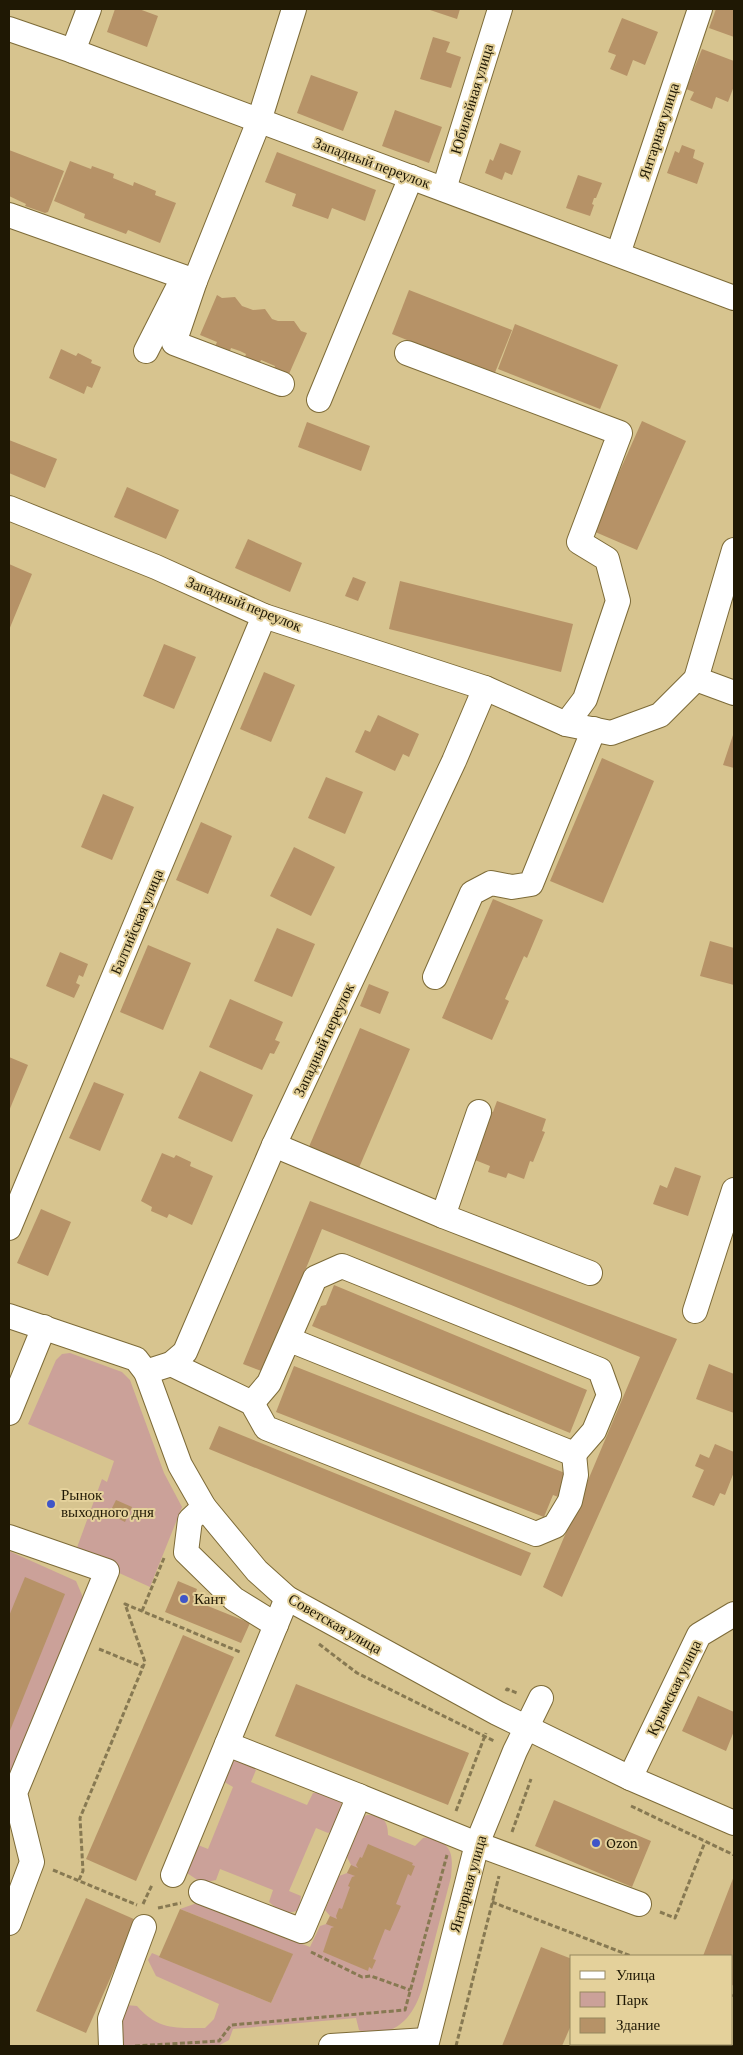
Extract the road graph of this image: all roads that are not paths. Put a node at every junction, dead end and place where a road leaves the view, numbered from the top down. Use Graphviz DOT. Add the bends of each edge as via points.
graph roads {
  1 [pos="88,9"];
  2 [pos="294,9"];
  3 [pos="500,9"];
  4 [pos="700,9"];
  5 [pos="9,29"];
  6 [pos="73,51"];
  7 [pos="259,121"];
  8 [pos="411,177"];
  9 [pos="444,189"];
  10 [pos="9,215"];
  11 [pos="618,254"];
  12 [pos="189,280"];
  13 [pos="734,298"];
  14 [pos="146,351"];
  15 [pos="407,353"];
  16 [pos="282,384"];
  17 [pos="320,400"];
  18 [pos="9,508"];
  19 [pos="734,550"];
  20 [pos="264,616"];
  21 [pos="696,679"];
  22 [pos="485,688"];
  23 [pos="734,693"];
  24 [pos="566,724"];
  25 [pos="594,729"];
  26 [pos="435,977"];
  27 [pos="479,1112"];
  28 [pos="274,1145"];
  29 [pos="734,1190"];
  30 [pos="443,1216"];
  31 [pos="9,1228"];
  32 [pos="590,1273"];
  33 [pos="695,1311"];
  34 [pos="9,1316"];
  35 [pos="44,1327"];
  36 [pos="290,1340"];
  37 [pos="171,1364"];
  38 [pos="146,1372"];
  39 [pos="252,1403"];
  40 [pos="9,1414"];
  41 [pos="574,1454"];
  42 [pos="204,1507"];
  43 [pos="9,1537"];
  44 [pos="287,1598"];
  45 [pos="734,1614"];
  46 [pos="276,1626"];
  47 [pos="540,1700"];
  48 [pos="527,1726"];
  49 [pos="227,1744"];
  50 [pos="630,1778"];
  51 [pos="359,1796"];
  52 [pos="734,1823"];
  53 [pos="477,1844"];
  54 [pos="173,1875"];
  55 [pos="195,1897"];
  56 [pos="639,1904"];
  57 [pos="149,1915"];
  58 [pos="9,1923"];
  59 [pos="427,2043"];
  60 [pos="111,2046"];
  61 [pos="330,2046"];
  1 -- 6 [label="street"];
  2 -- 7 [label="street"];
  3 -- 9 [label="street, Юбилейная улица"];
  4 -- 11 [label="street, Янтарная улица"];
  5 -- 6 [label="street, Западный переулок"];
  6 -- 7 [label="street, Западный переулок"];
  7 -- 8 [label="street, Западный переулок"];
  7 -- 12 [label="street"];
  8 -- 9 [label="street, Западный переулок"];
  8 -- 17 [label="street"];
  9 -- 11 [label="street, Западный переулок"];
  10 -- 12 [label="street"];
  11 -- 13 [label="street, Западный переулок"];
  12 -- 14 [label="street"];
  12 -- 16 [label="street" via="174,343"];
  15 -- 24 [label="street" via="620,433 579,542 607,559 618,601 585,699"];
  18 -- 20 [label="street, Западный переулок" via="156,567"];
  19 -- 21 [label="street, Западный переулок"];
  20 -- 22 [label="street, Западный переулок"];
  20 -- 31 [label="street, Балтийская улица"];
  21 -- 23 [label="street"];
  21 -- 25 [label="street, Западный переулок" via="660,715 611,732"];
  22 -- 24 [label="street, Западный переулок"];
  22 -- 28 [label="street, Западный переулок"];
  24 -- 25 [label="street, Западный переулок"];
  25 -- 26 [label="street" via="531,884 512,887 491,883 472,893"];
  27 -- 30 [label="street"];
  28 -- 30 [label="street"];
  28 -- 37 [label="street, Западный переулок" via="185,1352"];
  29 -- 33 [label="street"];
  30 -- 32 [label="street"];
  34 -- 35 [label="street, Советская улица"];
  35 -- 38 [label="street, Советская улица" via="136,1358"];
  35 -- 40 [label="street"];
  36 -- 39 [label="street" via="269,1383"];
  36 -- 41 [label="street"];
  36 -- 41 [label="street" via="316,1278 342,1266 600,1370 609,1395 594,1431"];
  37 -- 38 [label="street, Западный переулок"];
  37 -- 39 [label="street"];
  38 -- 42 [label="street, Советская улица" via="180,1466"];
  39 -- 41 [label="street" via="266,1428 536,1534 555,1526 570,1501 576,1475"];
  42 -- 44 [label="street, Советская улица" via="256,1571"];
  42 -- 46 [label="street" via="190,1520 186,1552 234,1599"];
  43 -- 58 [label="street" via="107,1571 15,1792 32,1862"];
  44 -- 46 [label="street"];
  44 -- 48 [label="street, Советская улица" via="497,1713"];
  45 -- 50 [label="street, Крымская улица" via="699,1635"];
  46 -- 49 [label="street"];
  47 -- 48 [label="street, Янтарная улица"];
  48 -- 50 [label="street, Советская улица"];
  48 -- 53 [label="street, Янтарная улица"];
  49 -- 51 [label="street"];
  49 -- 54 [label="street"];
  50 -- 52 [label="street, Советская улица"];
  51 -- 53 [label="street"];
  51 -- 55 [label="street" via="302,1931"];
  53 -- 56 [label="street"];
  53 -- 59 [label="street, Янтарная улица"];
  57 -- 60 [label="street" via="110,2020"];
  59 -- 61 [label="street"];
}
